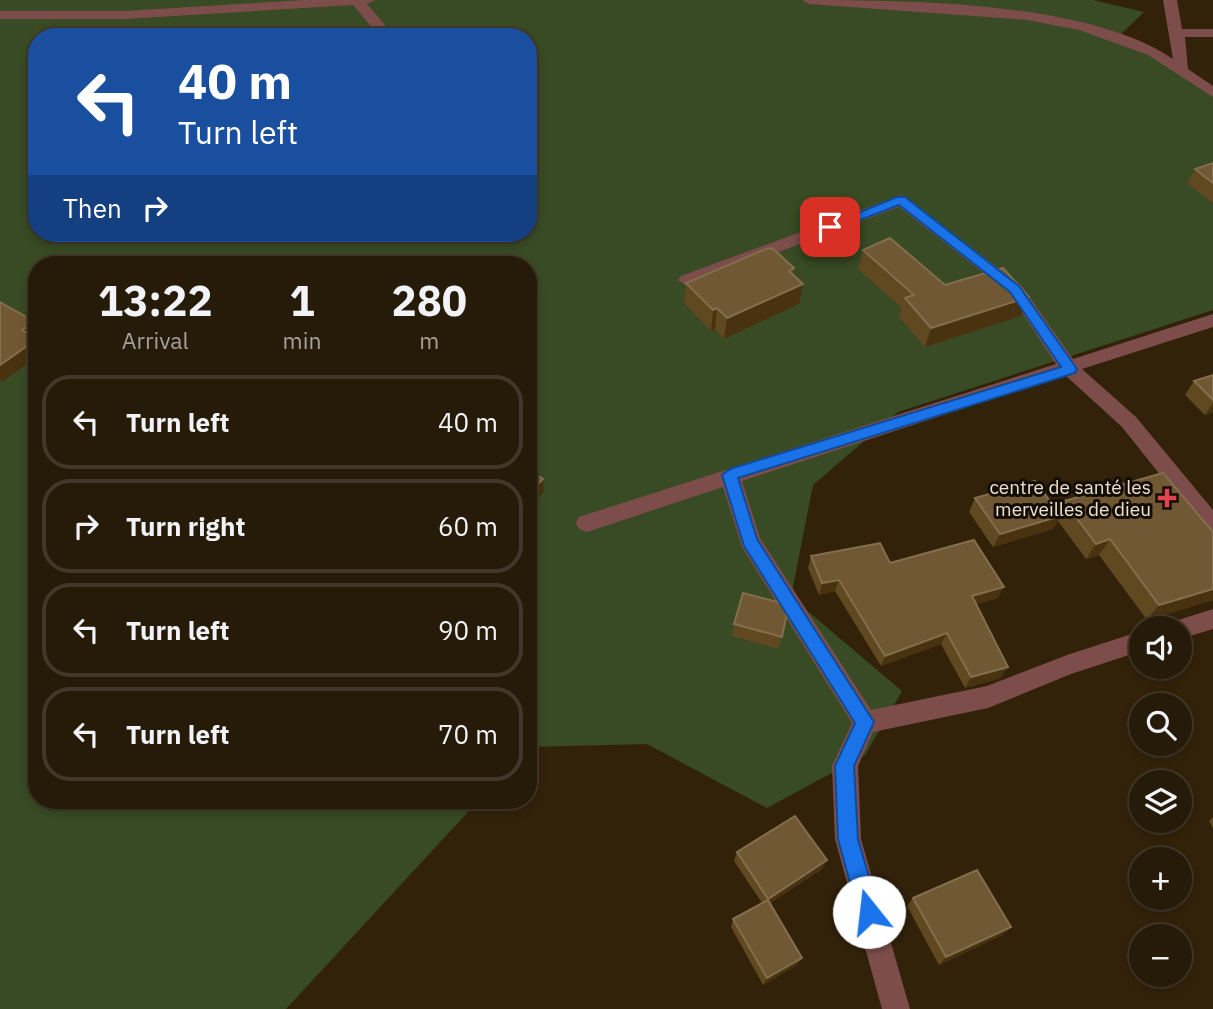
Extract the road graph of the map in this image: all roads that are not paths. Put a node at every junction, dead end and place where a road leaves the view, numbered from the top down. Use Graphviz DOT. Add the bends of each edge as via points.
graph roads {
  1 [pos="369,0"];
  2 [pos="813,0"];
  3 [pos="1170,0"];
  4 [pos="357,1"];
  5 [pos="0,15"];
  6 [pos="380,28"];
  7 [pos="1178,33"];
  8 [pos="1213,33"];
  9 [pos="1181,69"];
  10 [pos="1213,93"];
  11 [pos="687,280"];
  12 [pos="1213,320"];
  13 [pos="1070,369"];
  14 [pos="730,475"];
  15 [pos="587,523"];
  16 [pos="1213,526"];
  17 [pos="1213,619"];
  18 [pos="1192,625"];
  19 [pos="1129,646"];
  20 [pos="865,722"];
  21 [pos="896,1009"];
  1 -- 4 [label="street"];
  2 -- 9 [label="street" via="978,11 1074,24 1121,38"];
  3 -- 7 [label="street" via="1172,24"];
  4 -- 5 [label="street" via="125,15"];
  4 -- 6 [label="street"];
  7 -- 8 [label="street"];
  7 -- 9 [label="street"];
  9 -- 10 [label="street"];
  11 -- 13 [label="street" via="901,200 1015,289"];
  12 -- 13 [label="street"];
  13 -- 14 [label="street"];
  13 -- 16 [label="street" via="1129,422"];
  14 -- 15 [label="street"];
  14 -- 20 [label="street" via="750,541"];
  17 -- 18 [label="street"];
  19 -- 20 [label="street" via="988,697"];
  20 -- 21 [label="street" via="845,766 848,839"];
}
